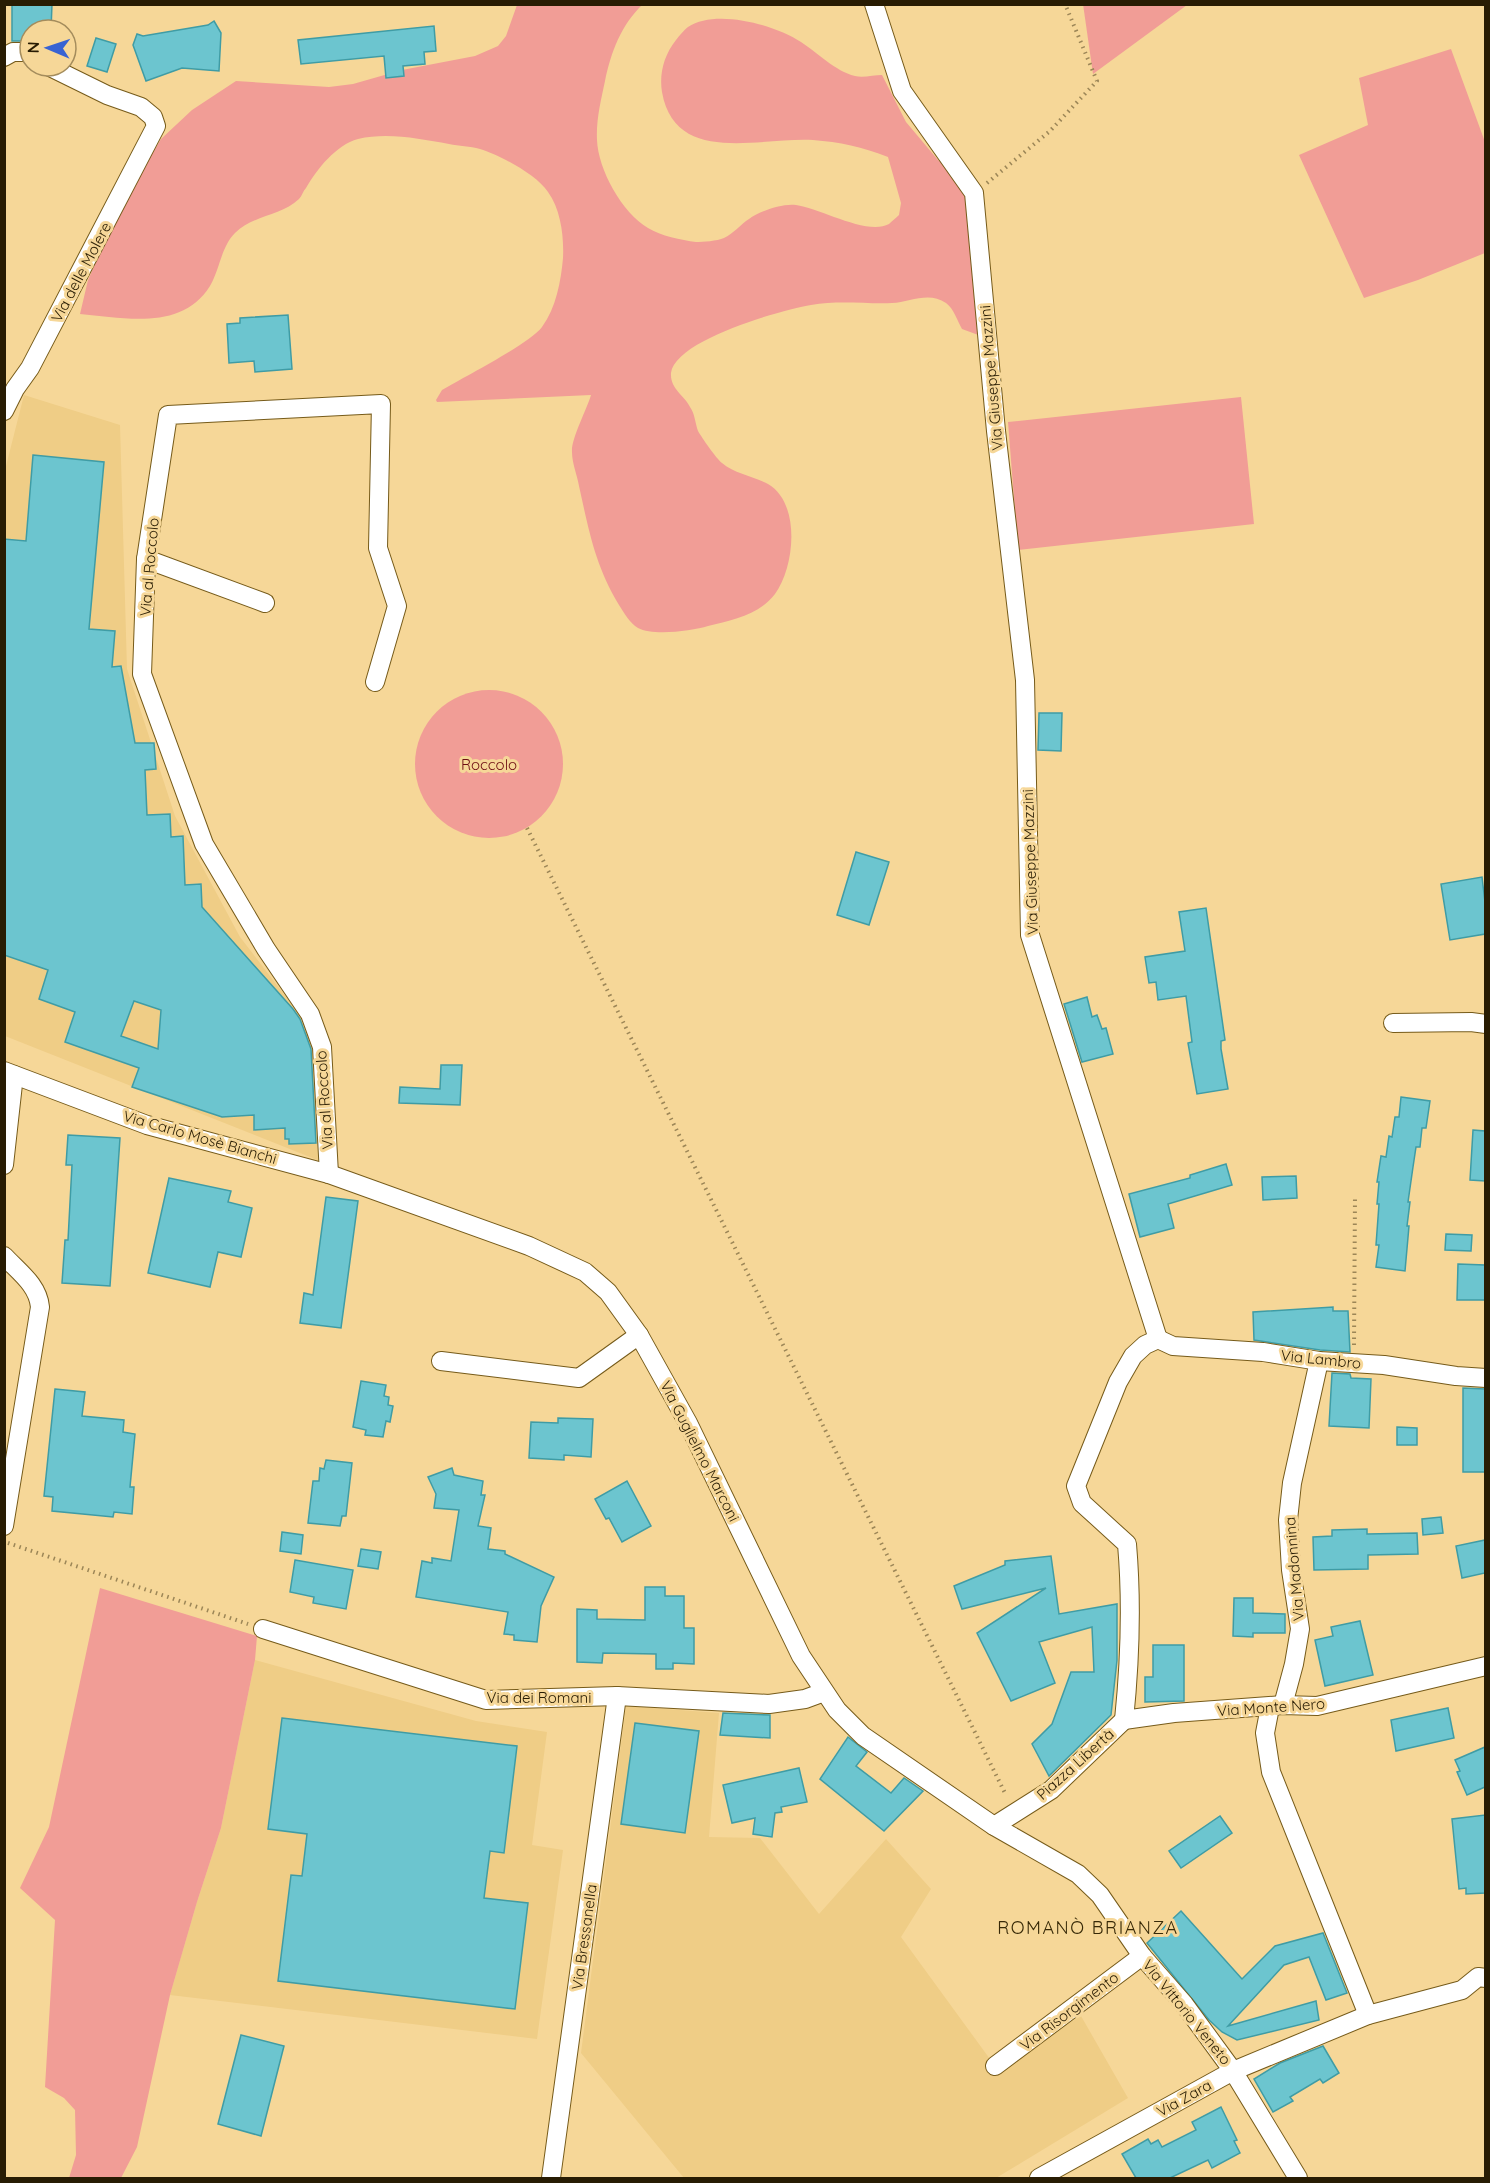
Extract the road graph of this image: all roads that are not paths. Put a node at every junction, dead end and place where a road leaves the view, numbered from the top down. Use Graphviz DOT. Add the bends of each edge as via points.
graph roads {
  1 [pos="874,4"];
  2 [pos="18,52"];
  3 [pos="4,57"];
  4 [pos="72,78"];
  5 [pos="4,411"];
  6 [pos="146,559"];
  7 [pos="265,603"];
  8 [pos="375,681"];
  9 [pos="1393,1023"];
  10 [pos="1485,1024"];
  11 [pos="9,1073"];
  12 [pos="4,1165"];
  13 [pos="329,1174"];
  14 [pos="4,1256"];
  15 [pos="4,1276"];
  16 [pos="34,1287"];
  17 [pos="639,1335"];
  18 [pos="1158,1339"];
  19 [pos="441,1361"];
  20 [pos="1319,1361"];
  21 [pos="1485,1378"];
  22 [pos="4,1526"];
  23 [pos="263,1629"];
  24 [pos="1485,1666"];
  25 [pos="824,1692"];
  26 [pos="617,1696"];
  27 [pos="1277,1706"];
  28 [pos="1124,1720"];
  29 [pos="994,1826"];
  30 [pos="1142,1956"];
  31 [pos="1485,1978"];
  32 [pos="1368,2015"];
  33 [pos="995,2067"];
  34 [pos="1233,2071"];
  35 [pos="550,2178"];
  36 [pos="1039,2178"];
  37 [pos="1298,2178"];
  1 -- 18 [label="street, Via Giuseppe Mazzini" via="903,91 974,193 1025,680 1030,935"];
  2 -- 3 [label="street"];
  4 -- 5 [label="street, Via delle Molere" via="141,106 155,119 155,130"];
  6 -- 7 [label="street"];
  6 -- 8 [label="street, Via al Roccolo" via="168,415 381,404 378,548 397,606"];
  6 -- 13 [label="street, Via al Roccolo" via="142,674 204,844 310,1014 322,1047"];
  9 -- 10 [label="street"];
  11 -- 12 [label="street"];
  11 -- 13 [label="street, Via Carlo Mosè Bianchi" via="147,1125"];
  13 -- 17 [label="street, Via Guglielmo Marconi" via="529,1246 585,1272 608,1292"];
  14 -- 16 [label="street"];
  15 -- 16 [label="street"];
  16 -- 22 [label="street" via="40,1307"];
  17 -- 19 [label="street" via="579,1378"];
  17 -- 25 [label="street, Via Guglielmo Marconi" via="688,1423 801,1656"];
  18 -- 20 [label="street, Via Lambro" via="1173,1346 1263,1352"];
  18 -- 28 [label="street" via="1133,1356 1118,1382 1076,1486 1082,1503 1127,1544 1129,1646"];
  20 -- 21 [label="street, Via Lambro"];
  20 -- 27 [label="street, Via Madonnina" via="1292,1483 1288,1520 1300,1629 1294,1664"];
  23 -- 26 [label="street, Via dei Romani" via="486,1700"];
  24 -- 27 [label="street, Via Monte Nero" via="1317,1706"];
  25 -- 26 [label="street, Via dei Romani" via="769,1704"];
  25 -- 29 [label="street, Via Guglielmo Marconi" via="864,1736"];
  26 -- 35 [label="street, Via Bressanella"];
  27 -- 28 [label="street, Via Monte Nero"];
  27 -- 32 [label="street, Via Madonnina" via="1265,1733 1271,1772"];
  28 -- 29 [label="street, Piazza Libertà" via="1051,1790"];
  29 -- 30 [label="street, Via Vittorio Veneto" via="1078,1874 1100,1895"];
  30 -- 33 [label="street, Via Risorgimento"];
  30 -- 34 [label="street, Via Vittorio Veneto" via="1184,2004"];
  31 -- 32 [label="street, Via Zara" via="1478,1977 1462,1990"];
  32 -- 34 [label="street, Via Zara"];
  34 -- 36 [label="street, Via Zara"];
  34 -- 37 [label="street, Via Vittorio Veneto"];
}
